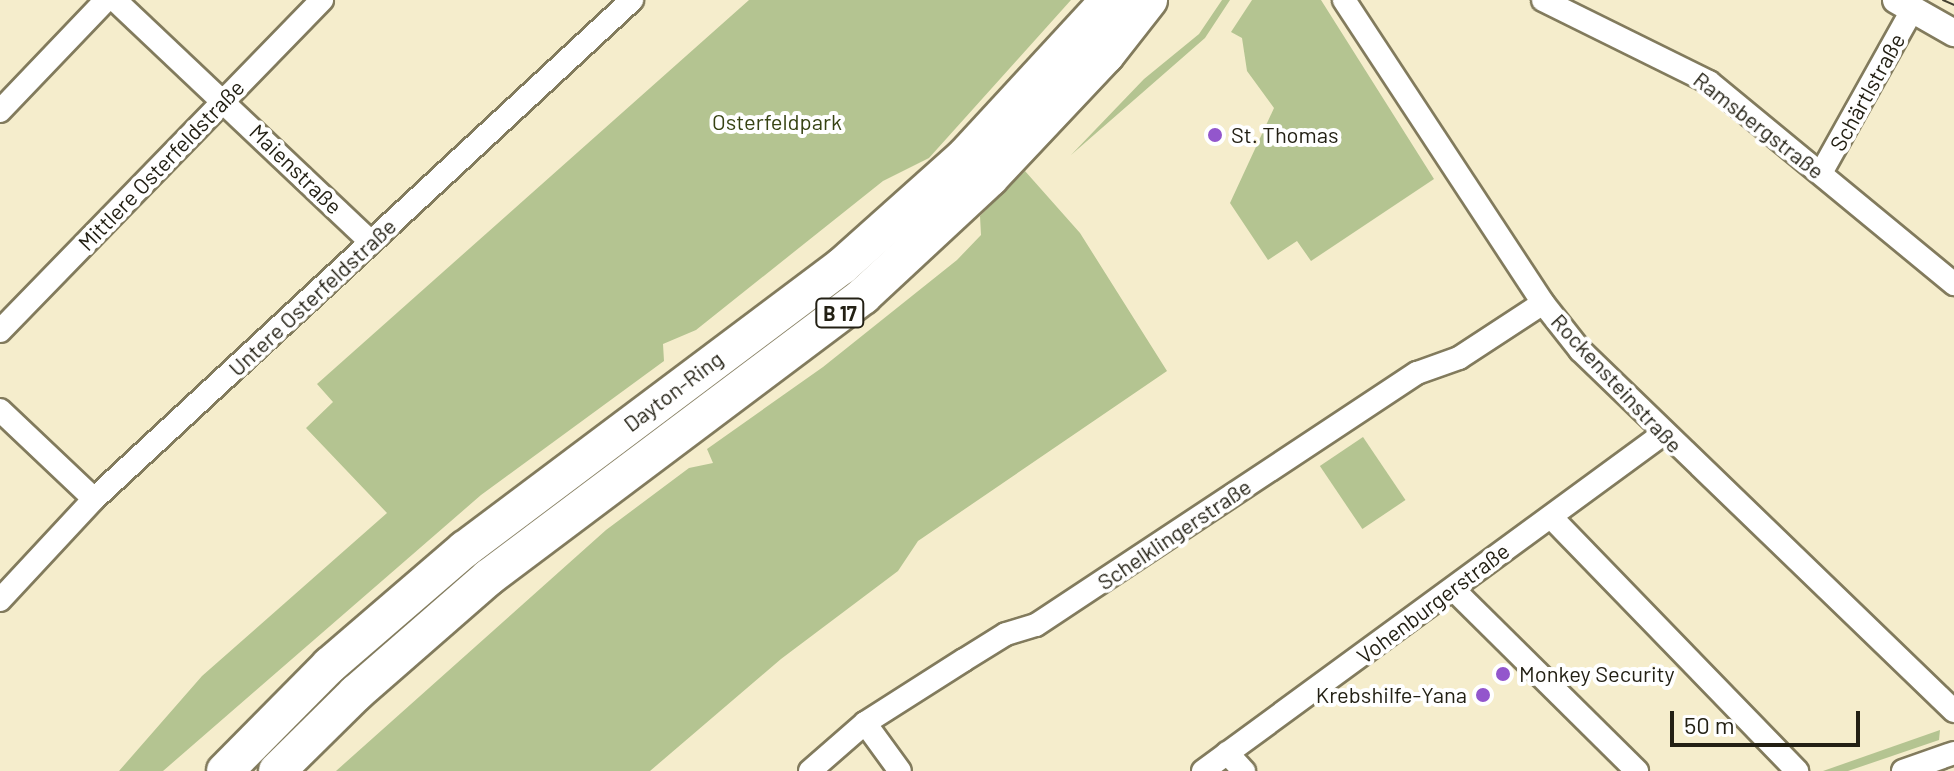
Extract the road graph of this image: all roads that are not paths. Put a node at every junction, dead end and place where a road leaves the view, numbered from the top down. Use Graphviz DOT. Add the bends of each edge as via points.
graph roads {
  1 [pos="106,0"];
  2 [pos="115,0"];
  3 [pos="322,0"];
  4 [pos="632,0"];
  5 [pos="1109,0"];
  6 [pos="1149,0"];
  7 [pos="1344,0"];
  8 [pos="1543,0"];
  9 [pos="1904,5"];
  10 [pos="1954,33"];
  11 [pos="223,101"];
  12 [pos="0,111"];
  13 [pos="1821,173"];
  14 [pos="371,242"];
  15 [pos="1954,284"];
  16 [pos="1543,303"];
  17 [pos="0,331"];
  18 [pos="0,410"];
  19 [pos="1663,434"];
  20 [pos="94,499"];
  21 [pos="1551,517"];
  22 [pos="1453,589"];
  23 [pos="0,600"];
  24 [pos="1954,711"];
  25 [pos="865,723"];
  26 [pos="1227,753"];
  27 [pos="1954,753"];
  28 [pos="225,771"];
  29 [pos="277,771"];
  30 [pos="810,771"];
  31 [pos="900,771"];
  32 [pos="1203,771"];
  33 [pos="1244,771"];
  34 [pos="1637,771"];
  35 [pos="1797,771"];
  36 [pos="1903,771"];
  1 -- 12 [label="street"];
  2 -- 11 [label="street, Maienstraße"];
  3 -- 11 [label="street, Mittlere Osterfeldstraße"];
  4 -- 14 [label="street, Untere Osterfeldstraße"];
  5 -- 28 [label="highway, Dayton-Ring / B 17" via="964,157 842,266 465,549 330,665"];
  6 -- 29 [label="highway, Dayton-Ring / B 17" via="1106,55 990,178 863,296 489,577 356,693"];
  7 -- 16 [label="street, Rockensteinstraße"];
  8 -- 13 [label="street, Ramsbergstraße" via="1687,68"];
  9 -- 10 [label="street"];
  9 -- 13 [label="street, Schärtlstraße"];
  11 -- 14 [label="street, Maienstraße"];
  11 -- 17 [label="street, Mittlere Osterfeldstraße"];
  13 -- 15 [label="street, Ramsbergstraße"];
  14 -- 20 [label="street, Untere Osterfeldstraße"];
  16 -- 19 [label="street, Rockensteinstraße" via="1580,350"];
  16 -- 25 [label="street, Schelklingerstraße" via="1459,358 1417,373 1036,625 1000,637"];
  18 -- 20 [label="street"];
  19 -- 21 [label="street, Vohenburgerstraße"];
  19 -- 24 [label="street, Rockensteinstraße"];
  20 -- 23 [label="street, Untere Osterfeldstraße"];
  21 -- 22 [label="street, Vohenburgerstraße"];
  21 -- 35 [label="street"];
  22 -- 26 [label="street, Vohenburgerstraße"];
  22 -- 34 [label="street"];
  25 -- 30 [label="street, Schelklingerstraße"];
  25 -- 31 [label="street"];
  26 -- 32 [label="street, Vohenburgerstraße"];
  26 -- 33 [label="street"];
  27 -- 36 [label="street"];
}
